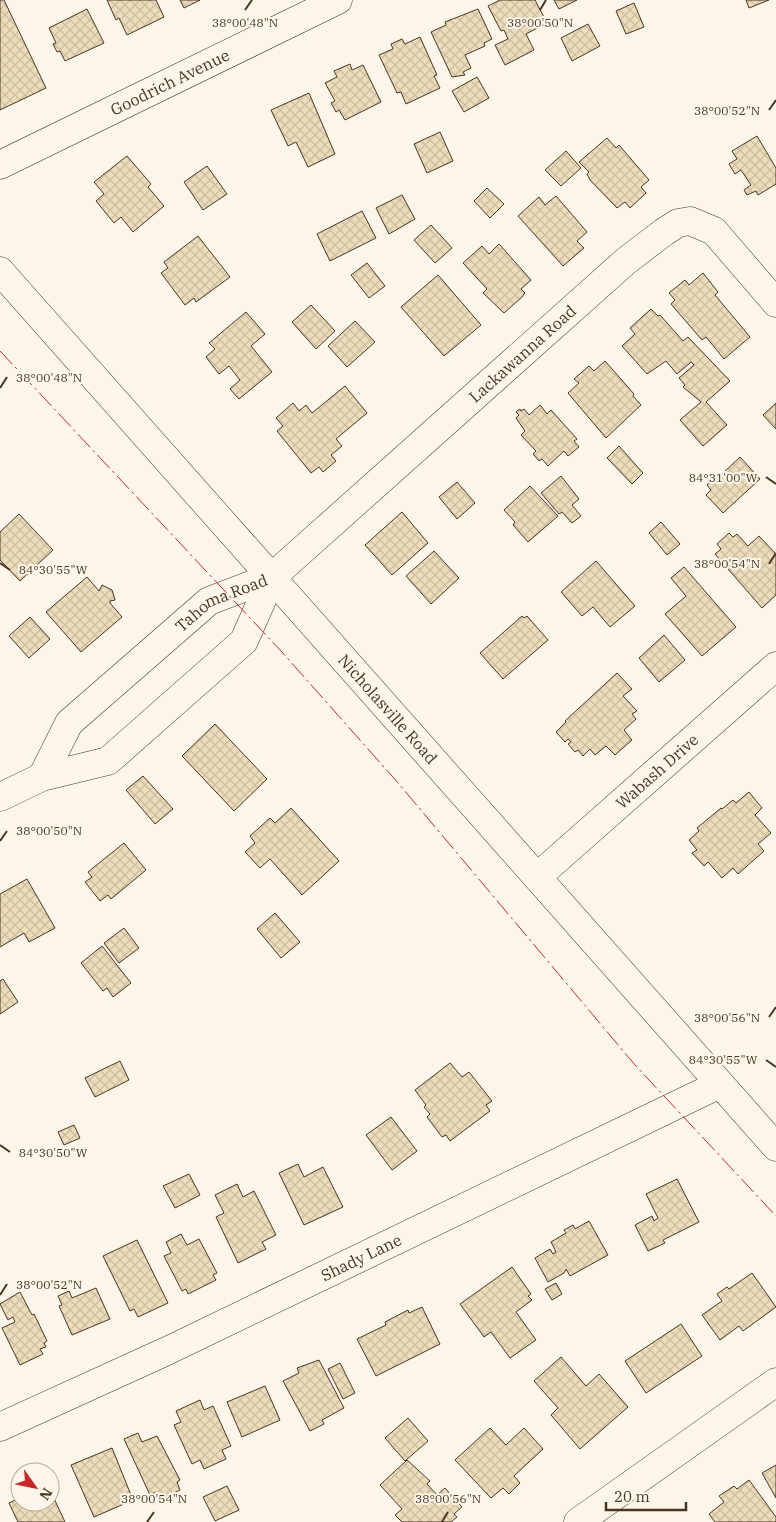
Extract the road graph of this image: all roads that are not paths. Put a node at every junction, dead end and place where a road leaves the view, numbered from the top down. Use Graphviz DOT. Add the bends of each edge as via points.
graph roads {
  1 [pos="338,0"];
  2 [pos="0,165"];
  3 [pos="0,271"];
  4 [pos="776,302"];
  5 [pos="272,577"];
  6 [pos="776,666"];
  7 [pos="42,777"];
  8 [pos="0,797"];
  9 [pos="537,877"];
  10 [pos="720,1084"];
  11 [pos="776,1147"];
  12 [pos="776,1382"];
  13 [pos="0,1427"];
  14 [pos="578,1522"];
  1 -- 2 [label="street, Goodrich Avenue"];
  3 -- 5 [label="street, Nicholasville Road"];
  4 -- 5 [label="street, Lackawanna Road" via="714,231 690,221 678,223 626,261"];
  5 -- 7 [label="street, Tahoma Road" via="209,601 69,723"];
  5 -- 7 [label="street, Tahoma Road" via="244,641 108,761"];
  5 -- 9 [label="street, Nicholasville Road"];
  6 -- 9 [label="street, Wabash Drive"];
  7 -- 8 [label="street, Tahoma Road"];
  9 -- 10 [label="street, Nicholasville Road"];
  10 -- 11 [label="street, Nicholasville Road"];
  10 -- 13 [label="street, Shady Lane" via="169,1350"];
  12 -- 14 [label="street"];
}
